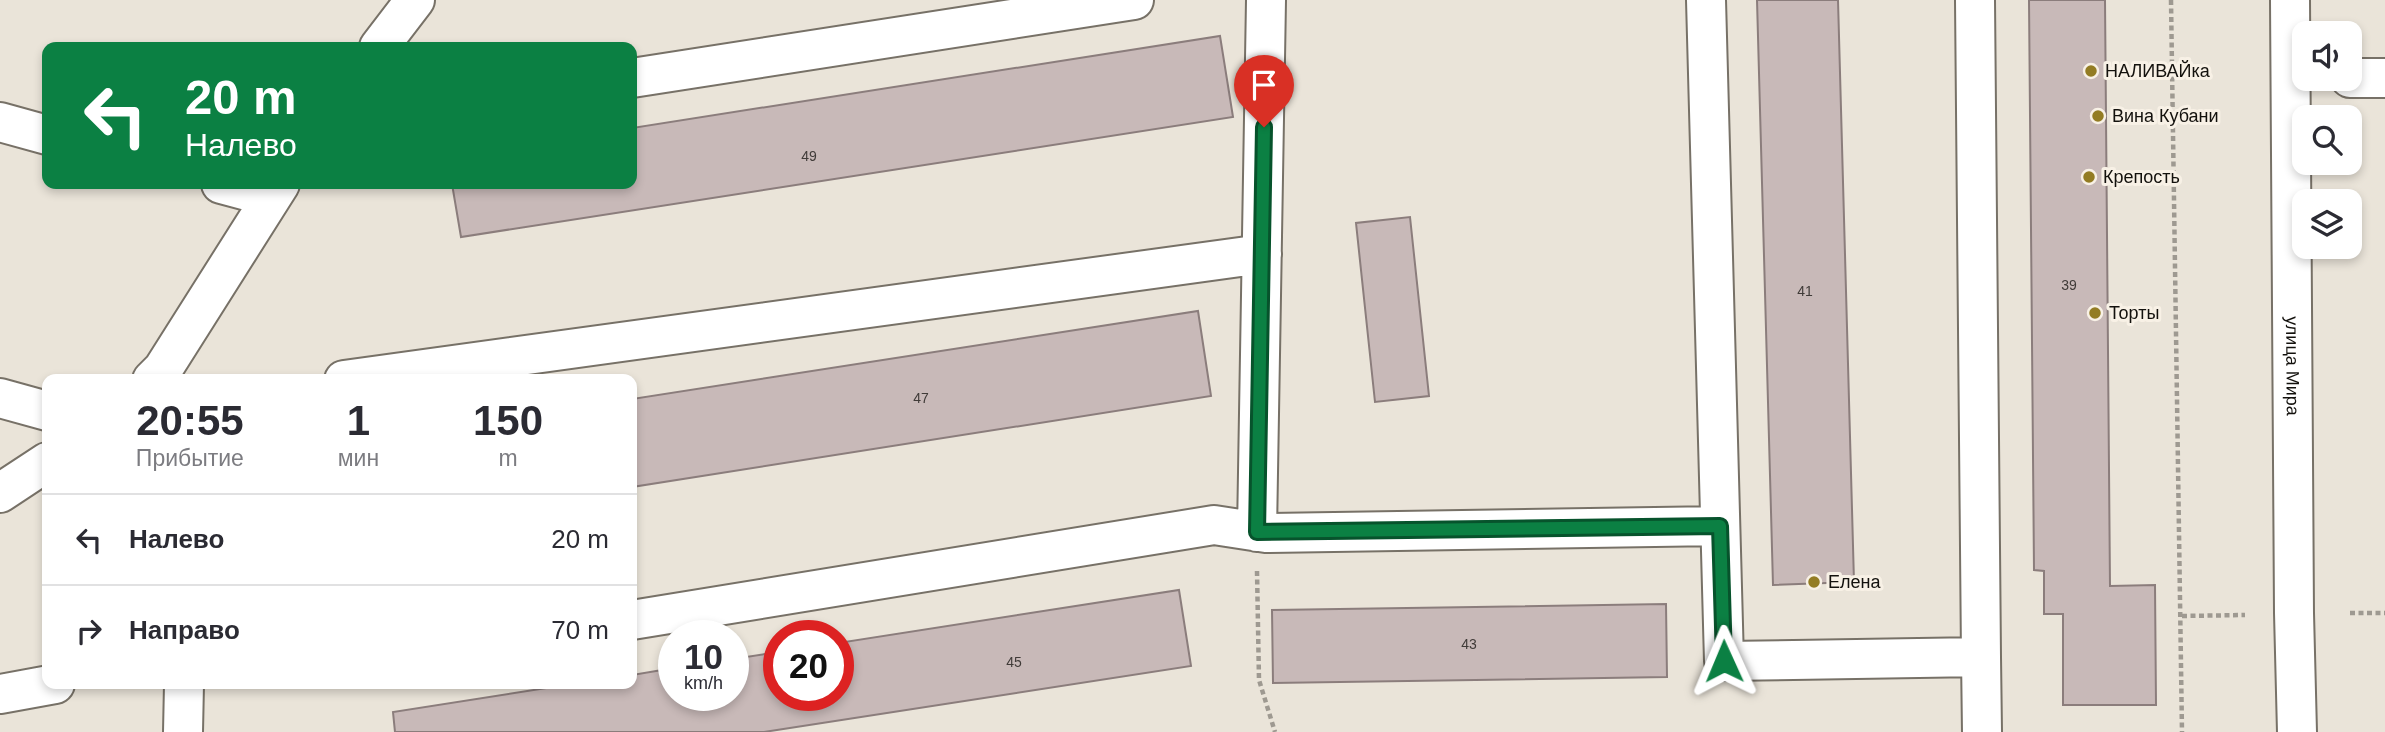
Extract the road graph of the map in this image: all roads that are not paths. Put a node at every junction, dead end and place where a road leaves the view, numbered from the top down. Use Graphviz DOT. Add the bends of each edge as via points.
graph roads {
  1 [pos="415,0"];
  2 [pos="1134,0"];
  3 [pos="1266,0"];
  4 [pos="1706,0"];
  5 [pos="1975,0"];
  6 [pos="2290,0"];
  7 [pos="2292,22"];
  8 [pos="383,42"];
  9 [pos="637,77"];
  10 [pos="2362,78"];
  11 [pos="2385,78"];
  12 [pos="2297,91"];
  13 [pos="0,122"];
  14 [pos="42,134"];
  15 [pos="275,191"];
  16 [pos="1262,254"];
  17 [pos="165,374"];
  18 [pos="388,374"];
  19 [pos="0,398"];
  20 [pos="42,410"];
  21 [pos="42,464"];
  22 [pos="0,493"];
  23 [pos="1720,526"];
  24 [pos="1257,532"];
  25 [pos="637,619"];
  26 [pos="1981,657"];
  27 [pos="42,686"];
  28 [pos="184,689"];
  29 [pos="0,694"];
  30 [pos="183,732"];
  31 [pos="1982,732"];
  32 [pos="2297,732"];
  1 -- 8 [label="main road"];
  2 -- 9 [label="main road"];
  3 -- 16 [label="main road"];
  4 -- 23 [label="main road"];
  5 -- 26 [label="main road"];
  6 -- 7 [label="main road, улица Мира"];
  10 -- 11 [label="main road"];
  12 -- 32 [label="main road, улица Мира"];
  13 -- 14 [label="main road"];
  15 -- 17 [label="main road"];
  16 -- 18 [label="main road"];
  16 -- 24 [label="main road"];
  19 -- 20 [label="main road"];
  21 -- 22 [label="main road"];
  23 -- 24 [label="main road"];
  23 -- 26 [label="main road" via="1724,661"];
  24 -- 25 [label="main road" via="1214,525"];
  26 -- 31 [label="main road"];
  27 -- 29 [label="main road"];
  28 -- 30 [label="main road"];
}
